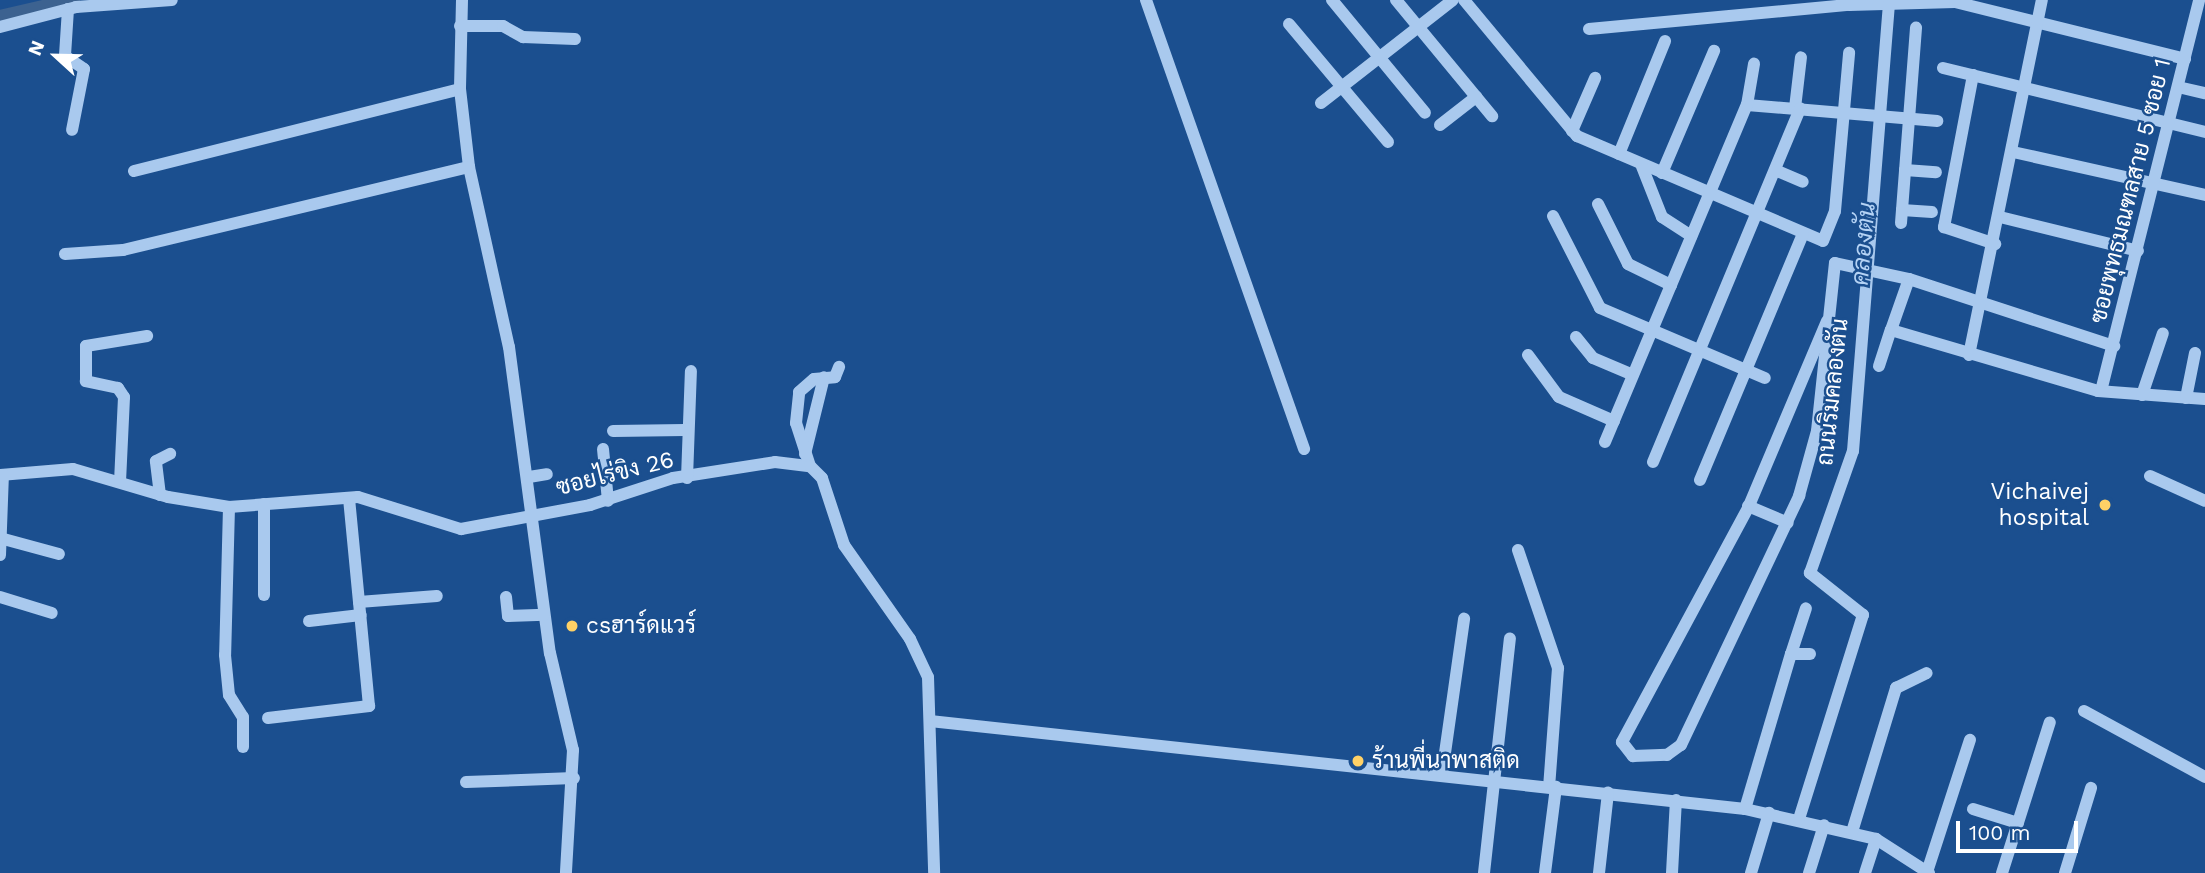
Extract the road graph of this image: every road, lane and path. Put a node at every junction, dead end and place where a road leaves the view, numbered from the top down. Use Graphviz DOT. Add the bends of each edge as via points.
graph roads {
  1 [pos="172,0"];
  2 [pos="462,0"];
  3 [pos="1146,0"];
  4 [pos="1332,0"];
  5 [pos="1396,0"];
  6 [pos="1453,0"];
  7 [pos="1464,0"];
  8 [pos="2042,0"];
  9 [pos="2199,0"];
  10 [pos="1885,4"];
  11 [pos="68,9"];
  12 [pos="2038,22"];
  13 [pos="1289,24"];
  14 [pos="460,26"];
  15 [pos="1418,26"];
  16 [pos="0,27"];
  17 [pos="1916,28"];
  18 [pos="1589,29"];
  19 [pos="575,39"];
  20 [pos="1665,41"];
  21 [pos="1714,51"];
  22 [pos="1849,54"];
  23 [pos="1380,57"];
  24 [pos="1801,57"];
  25 [pos="2185,59"];
  26 [pos="1754,64"];
  27 [pos="1943,68"];
  28 [pos="1973,75"];
  29 [pos="1595,78"];
  30 [pos="2178,87"];
  31 [pos="1341,88"];
  32 [pos="2025,88"];
  33 [pos="457,89"];
  34 [pos="2205,93"];
  35 [pos="1476,97"];
  36 [pos="1321,103"];
  37 [pos="1747,105"];
  38 [pos="1798,108"];
  39 [pos="1425,114"];
  40 [pos="1844,115"];
  41 [pos="1492,116"];
  42 [pos="1876,117"];
  43 [pos="1908,119"];
  44 [pos="1937,121"];
  45 [pos="1440,125"];
  46 [pos="2169,125"];
  47 [pos="72,130"];
  48 [pos="1572,131"];
  49 [pos="2205,132"];
  50 [pos="1388,142"];
  51 [pos="2013,152"];
  52 [pos="1619,154"];
  53 [pos="1641,164"];
  54 [pos="469,167"];
  55 [pos="1775,170"];
  56 [pos="1905,170"];
  57 [pos="134,171"];
  58 [pos="1936,172"];
  59 [pos="1662,173"];
  60 [pos="1802,182"];
  61 [pos="2153,185"];
  62 [pos="1709,193"];
  63 [pos="2205,195"];
  64 [pos="1598,204"];
  65 [pos="1931,212"];
  66 [pos="1757,214"];
  67 [pos="1553,216"];
  68 [pos="2000,217"];
  69 [pos="1803,234"];
  70 [pos="1691,236"];
  71 [pos="1995,244"];
  72 [pos="2138,251"];
  73 [pos="65,254"];
  74 [pos="1860,267"];
  75 [pos="1909,279"];
  76 [pos="1671,285"];
  77 [pos="1983,303"];
  78 [pos="1828,321"];
  79 [pos="1652,330"];
  80 [pos="1891,330"];
  81 [pos="2163,333"];
  82 [pos="147,336"];
  83 [pos="1576,337"];
  84 [pos="2114,346"];
  85 [pos="1699,352"];
  86 [pos="2195,353"];
  87 [pos="1528,355"];
  88 [pos="1969,355"];
  89 [pos="1878,366"];
  90 [pos="839,367"];
  91 [pos="1745,370"];
  92 [pos="691,371"];
  93 [pos="1633,376"];
  94 [pos="824,377"];
  95 [pos="1765,378"];
  96 [pos="2101,391"];
  97 [pos="2143,395"];
  98 [pos="2186,398"];
  99 [pos="2205,399"];
  100 [pos="1614,421"];
  101 [pos="685,430"];
  102 [pos="612,431"];
  103 [pos="1605,442"];
  104 [pos="603,449"];
  105 [pos="1304,449"];
  106 [pos="170,454"];
  107 [pos="808,460"];
  108 [pos="1653,462"];
  109 [pos="547,474"];
  110 [pos="2,475"];
  111 [pos="2150,476"];
  112 [pos="529,477"];
  113 [pos="687,478"];
  114 [pos="1699,480"];
  115 [pos="120,482"];
  116 [pos="160,495"];
  117 [pos="349,498"];
  118 [pos="608,501"];
  119 [pos="2205,501"];
  120 [pos="264,504"];
  121 [pos="1748,506"];
  122 [pos="229,507"];
  123 [pos="528,515"];
  124 [pos="1788,523"];
  125 [pos="0,538"];
  126 [pos="1518,550"];
  127 [pos="59,554"];
  128 [pos="0,555"];
  129 [pos="264,594"];
  130 [pos="438,596"];
  131 [pos="0,597"];
  132 [pos="506,597"];
  133 [pos="360,608"];
  134 [pos="1807,608"];
  135 [pos="52,612"];
  136 [pos="538,615"];
  137 [pos="1464,619"];
  138 [pos="309,621"];
  139 [pos="1510,638"];
  140 [pos="1791,654"];
  141 [pos="1810,654"];
  142 [pos="1927,673"];
  143 [pos="2084,711"];
  144 [pos="268,718"];
  145 [pos="930,721"];
  146 [pos="2050,722"];
  147 [pos="1970,740"];
  148 [pos="243,747"];
  149 [pos="1442,774"];
  150 [pos="2205,777"];
  151 [pos="566,780"];
  152 [pos="1496,780"];
  153 [pos="466,782"];
  154 [pos="1552,787"];
  155 [pos="2091,788"];
  156 [pos="1608,793"];
  157 [pos="1676,800"];
  158 [pos="1745,809"];
  159 [pos="1973,809"];
  160 [pos="1769,813"];
  161 [pos="1799,819"];
  162 [pos="2018,823"];
  163 [pos="1824,825"];
  164 [pos="1852,832"];
  165 [pos="1876,839"];
  166 [pos="1908,857"];
  167 [pos="1928,872"];
  168 [pos="566,873"];
  169 [pos="934,873"];
  170 [pos="1484,873"];
  171 [pos="1545,873"];
  172 [pos="1599,873"];
  173 [pos="1672,873"];
  174 [pos="1751,873"];
  175 [pos="1809,873"];
  176 [pos="1866,873"];
  177 [pos="1910,873"];
  178 [pos="2002,873"];
  179 [pos="2066,873"];
  1 -- 11 [label="street"];
  2 -- 14 [label="street"];
  3 -- 105 [label="street"];
  4 -- 23 [label="street"];
  5 -- 15 [label="street"];
  6 -- 15 [label="street"];
  7 -- 48 [label="street"];
  8 -- 12 [label="street"];
  9 -- 25 [label="street, ซอยพุทธมณฑลสาย 5 ซอย 1"];
  10 -- 12 [label="street" via="1955,2"];
  10 -- 18 [label="street"];
  10 -- 42 [label="street, ถนนริมคลองตัน"];
  11 -- 16 [label="street"];
  11 -- 47 [label="street" via="65,56 84,69"];
  12 -- 25 [label="street"];
  12 -- 32 [label="street"];
  13 -- 31 [label="street"];
  14 -- 19 [label="street" via="503,26 523,37"];
  14 -- 33 [label="street"];
  15 -- 23 [label="street"];
  15 -- 35 [label="street"];
  17 -- 43 [label="street"];
  20 -- 52 [label="street"];
  21 -- 59 [label="street"];
  22 -- 40 [label="street"];
  23 -- 31 [label="street"];
  23 -- 39 [label="street"];
  24 -- 38 [label="street"];
  25 -- 30 [label="street, ซอยพุทธมณฑลสาย 5 ซอย 1"];
  26 -- 37 [label="street"];
  27 -- 28 [label="street"];
  28 -- 32 [label="street"];
  28 -- 71 [label="street" via="1944,227"];
  29 -- 48 [label="street"];
  30 -- 34 [label="street"];
  30 -- 46 [label="street, ซอยพุทธมณฑลสาย 5 ซอย 1"];
  31 -- 36 [label="street"];
  31 -- 50 [label="street"];
  32 -- 46 [label="street"];
  32 -- 51 [label="street"];
  33 -- 54 [label="street"];
  33 -- 57 [label="street"];
  35 -- 41 [label="street"];
  35 -- 45 [label="street"];
  37 -- 38 [label="street"];
  37 -- 62 [label="street"];
  38 -- 40 [label="street"];
  38 -- 55 [label="street"];
  40 -- 42 [label="street"];
  40 -- 69 [label="street" via="1832,232 1823,241"];
  42 -- 43 [label="street"];
  42 -- 74 [label="street, ถนนริมคลองตัน"];
  43 -- 44 [label="street"];
  43 -- 56 [label="street"];
  46 -- 49 [label="street"];
  46 -- 61 [label="street, ซอยพุทธมณฑลสาย 5 ซอย 1"];
  48 -- 52 [label="street"];
  51 -- 61 [label="street"];
  51 -- 68 [label="street"];
  52 -- 53 [label="street"];
  53 -- 59 [label="street"];
  53 -- 70 [label="street" via="1662,217"];
  54 -- 73 [label="street" via="123,250"];
  54 -- 112 [label="street" via="509,347"];
  55 -- 60 [label="street"];
  55 -- 66 [label="street"];
  56 -- 58 [label="street"];
  56 -- 65 [label="street" via="1902,216"];
  59 -- 62 [label="street"];
  61 -- 63 [label="street"];
  61 -- 72 [label="street, ซอยพุทธมณฑลสาย 5 ซอย 1"];
  62 -- 66 [label="street"];
  62 -- 70 [label="street"];
  64 -- 76 [label="street" via="1628,264"];
  66 -- 69 [label="street"];
  66 -- 85 [label="street"];
  67 -- 79 [label="street" via="1594,302"];
  68 -- 71 [label="street"];
  68 -- 72 [label="street"];
  69 -- 91 [label="street"];
  70 -- 76 [label="street"];
  71 -- 77 [label="street"];
  72 -- 84 [label="street, ซอยพุทธมณฑลสาย 5 ซอย 1"];
  74 -- 75 [label="street"];
  74 -- 78 [label="street" via="1831,267"];
  74 -- 161 [label="street, ถนนริมคลองตัน" via="1851,460 1810,573 1863,615"];
  75 -- 77 [label="street"];
  75 -- 80 [label="street"];
  76 -- 79 [label="street"];
  77 -- 84 [label="street"];
  77 -- 88 [label="street"];
  78 -- 121 [label="street"];
  78 -- 124 [label="street" via="1814,451"];
  79 -- 85 [label="street"];
  79 -- 93 [label="street"];
  80 -- 88 [label="street"];
  80 -- 89 [label="street"];
  81 -- 97 [label="street"];
  82 -- 115 [label="street" via="86,346 86,381 118,388 124,397"];
  83 -- 93 [label="street" via="1593,358"];
  84 -- 96 [label="street, ซอยพุทธมณฑลสาย 5 ซอย 1"];
  85 -- 91 [label="street"];
  85 -- 108 [label="street"];
  86 -- 98 [label="street"];
  87 -- 100 [label="street" via="1559,397"];
  88 -- 96 [label="street"];
  90 -- 94 [label="street" via="835,377"];
  91 -- 95 [label="street"];
  91 -- 114 [label="street"];
  92 -- 101 [label="street"];
  93 -- 100 [label="street"];
  94 -- 107 [label="street"];
  94 -- 107 [label="street" via="804,384 799,392 796,423"];
  96 -- 97 [label="street"];
  97 -- 98 [label="street"];
  98 -- 99 [label="street"];
  100 -- 103 [label="street"];
  101 -- 102 [label="street"];
  101 -- 113 [label="street"];
  104 -- 118 [label="street"];
  106 -- 116 [label="street" via="156,461"];
  107 -- 113 [label="street, ซอยไร่ขิง 26"];
  107 -- 145 [label="street" via="822,478 844,545 922,659"];
  109 -- 112 [label="street"];
  110 -- 115 [label="street, ซอยไร่ขิง 26" via="65,468"];
  110 -- 125 [label="street"];
  111 -- 119 [label="street"];
  112 -- 123 [label="street"];
  113 -- 118 [label="street, ซอยไร่ขิง 26"];
  115 -- 116 [label="street, ซอยไร่ขิง 26"];
  116 -- 122 [label="street, ซอยไร่ขิง 26"];
  117 -- 120 [label="street, ซอยไร่ขิง 26"];
  117 -- 123 [label="street, ซอยไร่ขิง 26" via="379,500 460,528"];
  117 -- 133 [label="street"];
  118 -- 123 [label="street, ซอยไร่ขิง 26"];
  120 -- 122 [label="street, ซอยไร่ขิง 26"];
  120 -- 129 [label="street"];
  121 -- 124 [label="street"];
  121 -- 124 [label="street" via="1622,742 1633,756 1667,755 1681,745"];
  122 -- 148 [label="street" via="225,655 229,695 243,717"];
  123 -- 136 [label="street"];
  125 -- 127 [label="street"];
  125 -- 128 [label="street"];
  126 -- 154 [label="street" via="1558,668"];
  130 -- 133 [label="street"];
  131 -- 135 [label="street"];
  132 -- 136 [label="street" via="508,616"];
  133 -- 138 [label="street"];
  133 -- 144 [label="street" via="369,706"];
  134 -- 140 [label="street"];
  136 -- 151 [label="street"];
  137 -- 149 [label="street"];
  139 -- 152 [label="street"];
  140 -- 141 [label="street"];
  140 -- 158 [label="street"];
  142 -- 164 [label="street" via="1896,688"];
  143 -- 150 [label="street"];
  145 -- 149 [label="street"];
  145 -- 169 [label="street"];
  146 -- 162 [label="street"];
  147 -- 167 [label="street"];
  149 -- 152 [label="street"];
  151 -- 153 [label="street"];
  151 -- 168 [label="street"];
  152 -- 154 [label="street"];
  152 -- 170 [label="street"];
  154 -- 156 [label="street"];
  154 -- 171 [label="street"];
  155 -- 179 [label="street"];
  156 -- 157 [label="street"];
  156 -- 172 [label="street"];
  157 -- 158 [label="street"];
  157 -- 173 [label="street"];
  158 -- 160 [label="street"];
  159 -- 162 [label="street"];
  160 -- 161 [label="street"];
  160 -- 174 [label="street"];
  161 -- 163 [label="street"];
  162 -- 178 [label="street"];
  163 -- 164 [label="street"];
  163 -- 175 [label="street"];
  164 -- 165 [label="street"];
  165 -- 166 [label="street"];
  165 -- 176 [label="street"];
  166 -- 167 [label="street"];
  166 -- 177 [label="street"];
}
